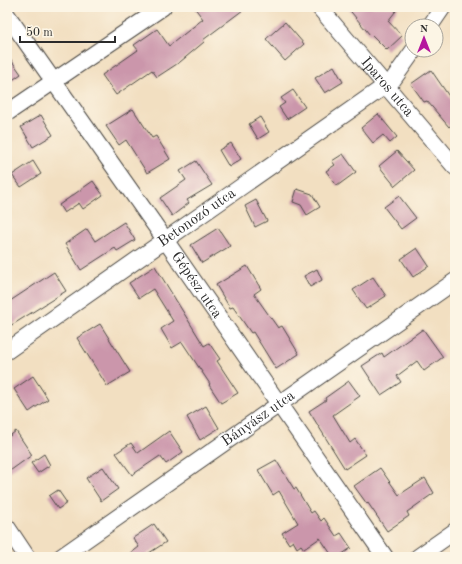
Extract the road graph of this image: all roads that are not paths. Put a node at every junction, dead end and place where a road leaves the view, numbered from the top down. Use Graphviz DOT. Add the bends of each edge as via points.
graph roads {
  1 [pos="163,7"];
  2 [pos="319,7"];
  3 [pos="443,7"];
  4 [pos="7,15"];
  5 [pos="435,18"];
  6 [pos="408,58"];
  7 [pos="54,80"];
  8 [pos="386,85"];
  9 [pos="7,113"];
  10 [pos="455,168"];
  11 [pos="166,239"];
  12 [pos="455,281"];
  13 [pos="7,351"];
  14 [pos="280,404"];
  15 [pos="7,527"];
  16 [pos="455,531"];
  17 [pos="27,557"];
  18 [pos="61,557"];
  19 [pos="385,557"];
  20 [pos="418,557"];
  1 -- 7 [label="street"];
  2 -- 8 [label="street, Iparos utca"];
  3 -- 5 [label="street"];
  4 -- 7 [label="street, Gépész utca"];
  6 -- 8 [label="street, Betonozó utca"];
  7 -- 9 [label="street"];
  7 -- 11 [label="street, Gépész utca"];
  8 -- 10 [label="street, Iparos utca"];
  8 -- 11 [label="street, Betonozó utca"];
  11 -- 13 [label="street, Betonozó utca"];
  11 -- 14 [label="street, Gépész utca"];
  12 -- 14 [label="street, Bányász utca"];
  14 -- 18 [label="street, Bányász utca"];
  14 -- 19 [label="street, Gépész utca"];
  15 -- 17 [label="street"];
  16 -- 20 [label="street"];
}
